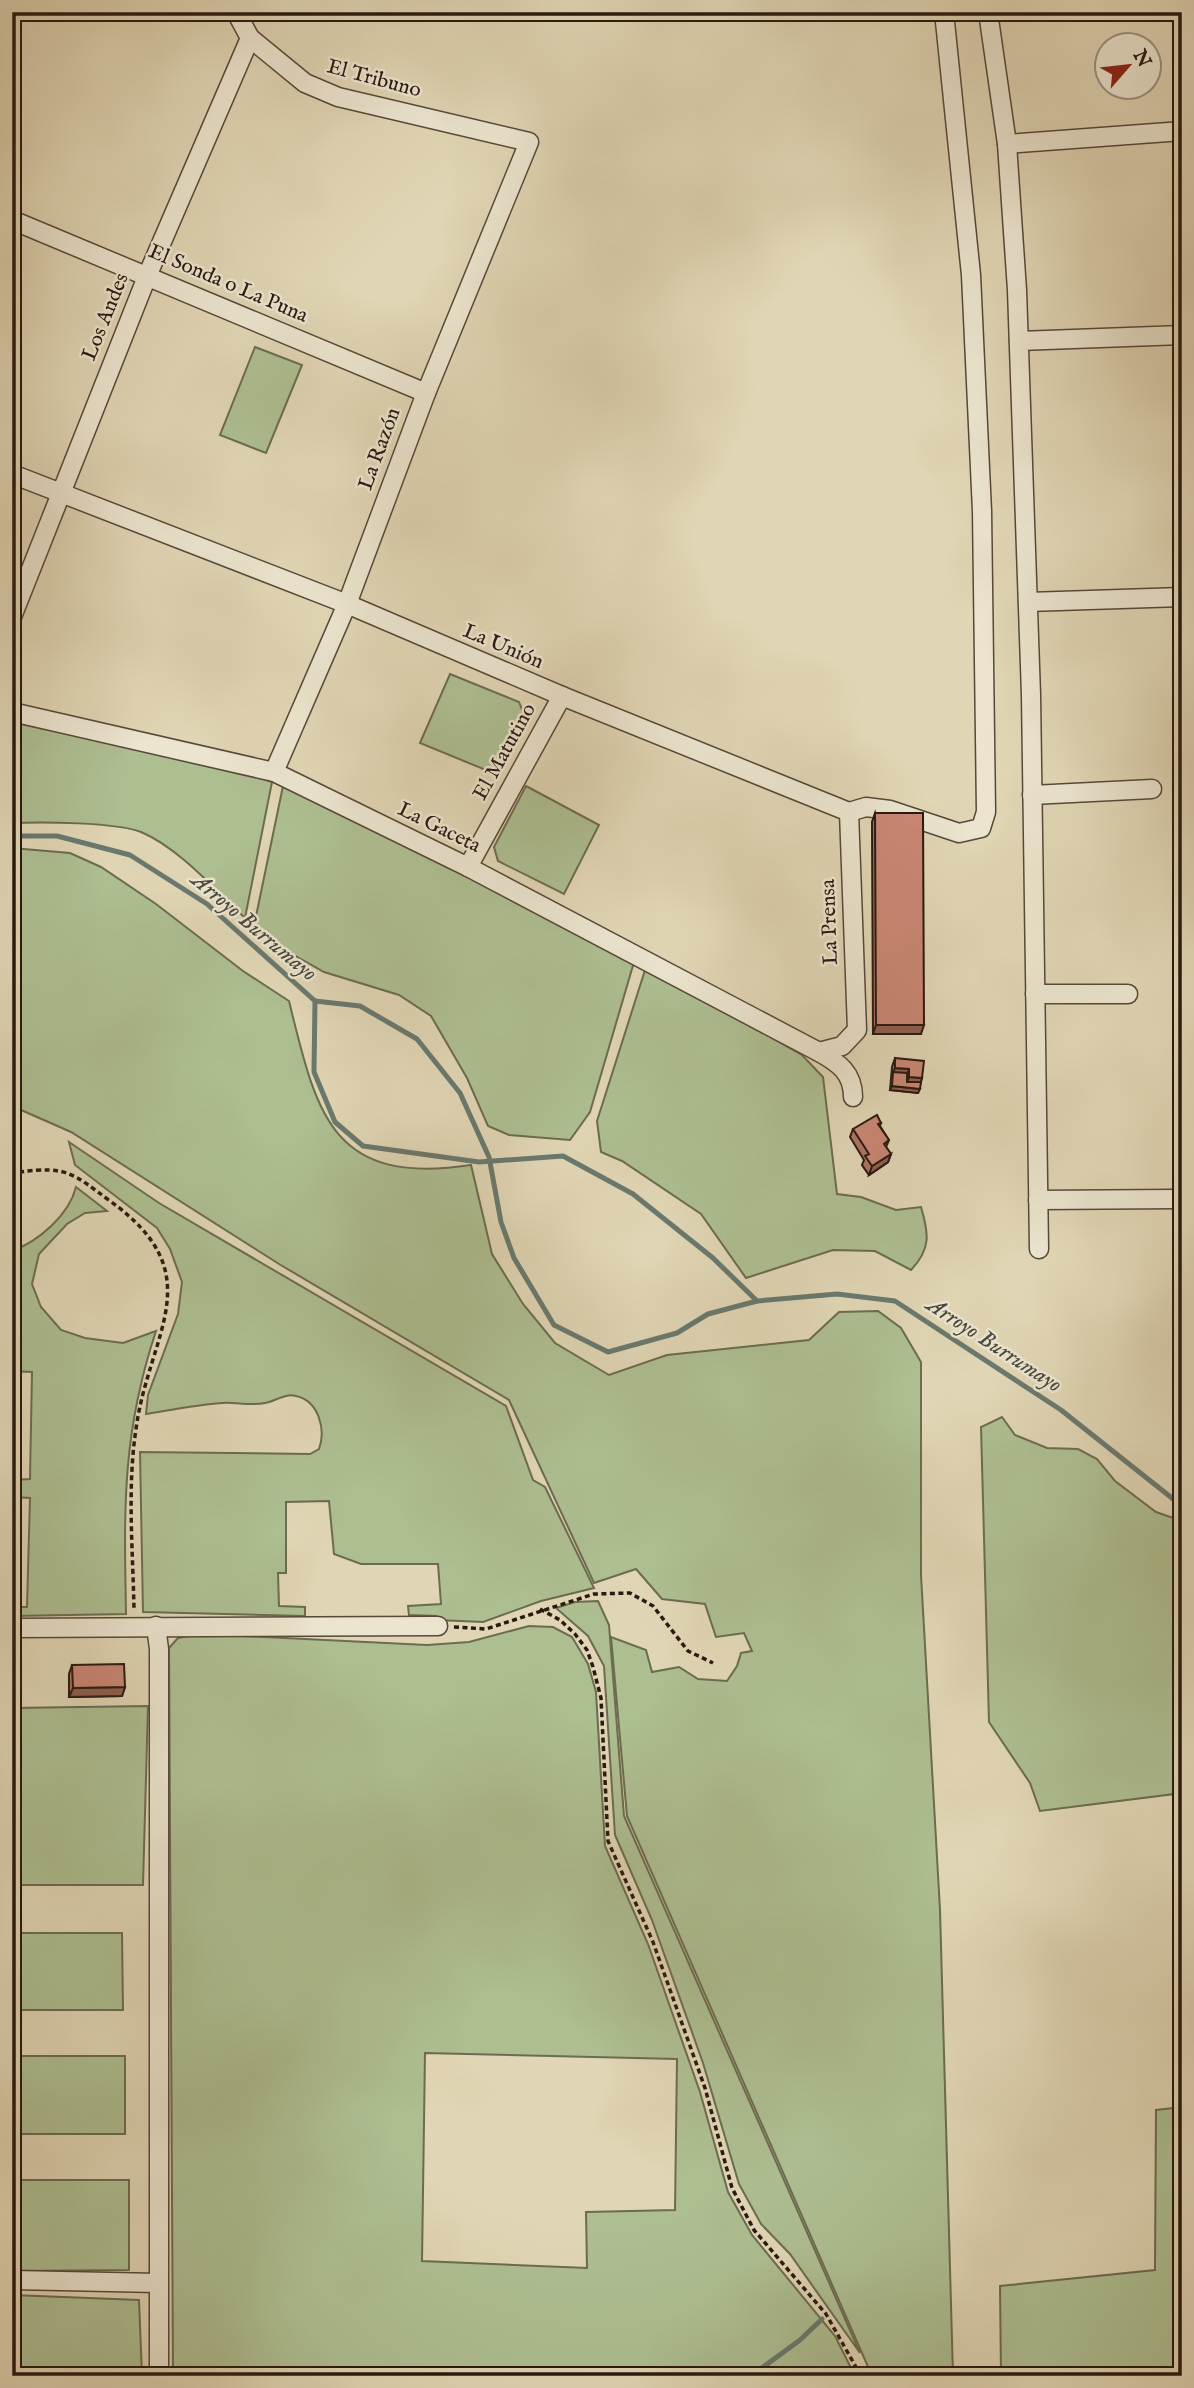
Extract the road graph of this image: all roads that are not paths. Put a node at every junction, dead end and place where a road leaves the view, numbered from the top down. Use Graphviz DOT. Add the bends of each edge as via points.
graph roads {
  1 [pos="236,12"];
  2 [pos="944,12"];
  3 [pos="988,12"];
  4 [pos="250,38"];
  5 [pos="1182,131"];
  6 [pos="529,142"];
  7 [pos="1007,144"];
  8 [pos="12,220"];
  9 [pos="148,274"];
  10 [pos="1182,335"];
  11 [pos="1019,341"];
  12 [pos="426,393"];
  13 [pos="12,474"];
  14 [pos="60,493"];
  15 [pos="1182,597"];
  16 [pos="1028,602"];
  17 [pos="347,604"];
  18 [pos="12,617"];
  19 [pos="562,696"];
  20 [pos="12,712"];
  21 [pos="274,772"];
  22 [pos="1152,789"];
  23 [pos="1032,794"];
  24 [pos="849,812"];
  25 [pos="468,867"];
  26 [pos="1128,994"];
  27 [pos="1035,995"];
  28 [pos="819,1052"];
  29 [pos="853,1097"];
  30 [pos="1175,1199"];
  31 [pos="1038,1200"];
  32 [pos="1039,1249"];
  33 [pos="156,1626"];
  34 [pos="438,1626"];
  35 [pos="12,1628"];
  36 [pos="12,2280"];
  37 [pos="158,2283"];
  38 [pos="159,2376"];
  1 -- 4 [label="street, El Tribuno"];
  2 -- 24 [label="street, La Unión" via="972,303 982,511 986,813 981,828 959,833 890,810 866,807"];
  3 -- 7 [label="street"];
  4 -- 6 [label="street, El Tribuno" via="305,83 338,97"];
  4 -- 9 [label="street, Los Andes"];
  5 -- 7 [label="street"];
  6 -- 12 [label="street, La Razón"];
  7 -- 11 [label="street"];
  8 -- 9 [label="street, El Sonda o La Puna"];
  9 -- 12 [label="street, El Sonda o La Puna"];
  9 -- 14 [label="street, Los Andes"];
  10 -- 11 [label="street"];
  11 -- 16 [label="street"];
  12 -- 17 [label="street, La Razón"];
  13 -- 14 [label="street, La Unión"];
  14 -- 17 [label="street, La Unión"];
  14 -- 18 [label="street, Los Andes"];
  15 -- 16 [label="street"];
  16 -- 23 [label="street"];
  17 -- 19 [label="street, La Unión"];
  17 -- 21 [label="street, La Razón"];
  19 -- 24 [label="street, La Unión"];
  19 -- 25 [label="street, El Matutino"];
  20 -- 21 [label="street, La Gaceta"];
  21 -- 25 [label="street, La Gaceta"];
  22 -- 23 [label="street"];
  23 -- 27 [label="street"];
  24 -- 28 [label="street, La Prensa" via="857,1030 842,1046"];
  25 -- 28 [label="street, La Gaceta"];
  26 -- 27 [label="street"];
  27 -- 31 [label="street"];
  28 -- 29 [label="street, La Gaceta" via="842,1066 851,1078"];
  30 -- 31 [label="street"];
  31 -- 32 [label="street"];
  33 -- 34 [label="street"];
  33 -- 35 [label="street"];
  33 -- 37 [label="street"];
  36 -- 37 [label="street"];
  37 -- 38 [label="street"];
}
